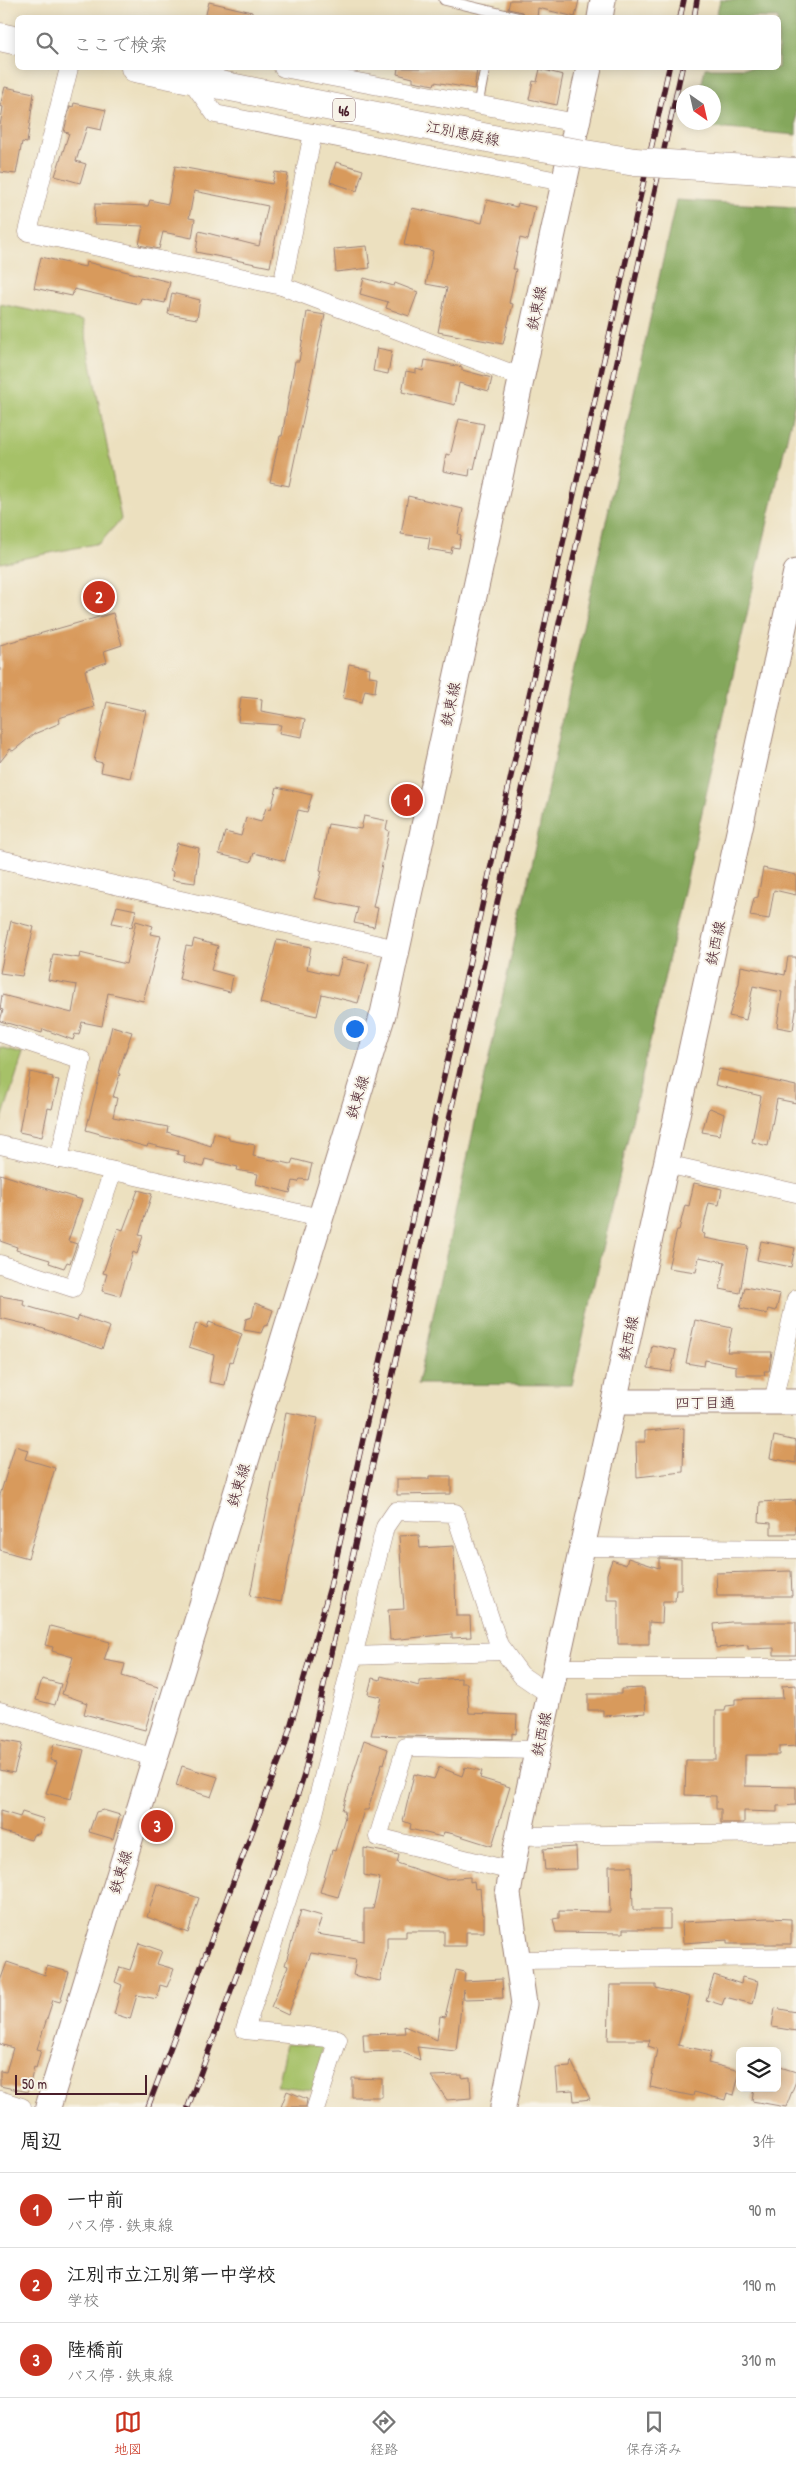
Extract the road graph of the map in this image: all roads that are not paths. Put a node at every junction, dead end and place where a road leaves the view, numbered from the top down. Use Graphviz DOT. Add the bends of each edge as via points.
graph roads {
  1 [pos="444,0"];
  2 [pos="603,0"];
  3 [pos="496,15"];
  4 [pos="600,15"];
  5 [pos="0,37"];
  6 [pos="15,40"];
  7 [pos="68,70"];
  8 [pos="144,70"];
  9 [pos="211,70"];
  10 [pos="294,70"];
  11 [pos="485,70"];
  12 [pos="589,70"];
  13 [pos="191,80"];
  14 [pos="478,104"];
  15 [pos="577,122"];
  16 [pos="313,133"];
  17 [pos="796,172"];
  18 [pos="563,182"];
  19 [pos="282,286"];
  20 [pos="521,377"];
  21 [pos="796,572"];
  22 [pos="789,639"];
  23 [pos="0,859"];
  24 [pos="397,950"];
  25 [pos="0,1033"];
  26 [pos="0,1145"];
  27 [pos="59,1159"];
  28 [pos="666,1164"];
  29 [pos="113,1171"];
  30 [pos="796,1193"];
  31 [pos="320,1218"];
  32 [pos="0,1264"];
  33 [pos="796,1299"];
  34 [pos="614,1402"];
  35 [pos="784,1402"];
  36 [pos="582,1547"];
  37 [pos="796,1549"];
  38 [pos="503,1651"];
  39 [pos="353,1656"];
  40 [pos="556,1668"];
  41 [pos="796,1668"];
  42 [pos="550,1695"];
  43 [pos="0,1710"];
  44 [pos="538,1750"];
  45 [pos="155,1758"];
  46 [pos="796,1833"];
  47 [pos="519,1836"];
  48 [pos="512,1871"];
  49 [pos="796,1957"];
  50 [pos="518,1960"];
  51 [pos="0,2100"];
  52 [pos="22,2107"];
  53 [pos="48,2107"];
  54 [pos="316,2107"];
  55 [pos="503,2107"];
  1 -- 3 [label="lane"];
  2 -- 4 [label="street"];
  5 -- 6 [label="main road"];
  7 -- 19 [label="street" via="28,232"];
  8 -- 13 [label="main road, 江別恵庭線 / 46"];
  9 -- 13 [label="street"];
  10 -- 14 [label="street"];
  11 -- 14 [label="lane"];
  12 -- 15 [label="street, 鉄東線"];
  13 -- 16 [label="street" via="215,114"];
  13 -- 17 [label="main road, 江別恵庭線 / 46, bridge" via="498,140 635,162"];
  14 -- 15 [label="street"];
  15 -- 18 [label="street, 鉄東線"];
  16 -- 18 [label="street"];
  16 -- 19 [label="street"];
  18 -- 20 [label="street, 鉄東線"];
  19 -- 20 [label="street"];
  20 -- 24 [label="street, 鉄東線"];
  21 -- 22 [label="street, 鉄西線"];
  22 -- 28 [label="street, 鉄西線"];
  23 -- 24 [label="street"];
  24 -- 31 [label="street, 鉄東線" via="383,1014"];
  25 -- 27 [label="street" via="82,1060"];
  26 -- 27 [label="street"];
  27 -- 29 [label="street"];
  28 -- 30 [label="street"];
  28 -- 34 [label="street, 鉄西線"];
  29 -- 31 [label="street"];
  29 -- 32 [label="street" via="73,1288"];
  31 -- 45 [label="street, 鉄東線"];
  33 -- 35 [label="street"];
  34 -- 35 [label="street, 四丁目通"];
  34 -- 36 [label="street, 鉄西線"];
  36 -- 37 [label="street"];
  36 -- 40 [label="street, 鉄西線"];
  38 -- 39 [label="street"];
  38 -- 39 [label="street" via="455,1513 396,1511 385,1527"];
  38 -- 42 [label="street" via="521,1675"];
  39 -- 54 [label="street" via="311,1826 245,2030 338,2039"];
  40 -- 41 [label="street"];
  40 -- 42 [label="street, 鉄西線"];
  42 -- 44 [label="street, 鉄西線"];
  43 -- 45 [label="street"];
  44 -- 47 [label="street, 鉄西線"];
  44 -- 48 [label="street" via="406,1747 378,1837"];
  45 -- 53 [label="street, 鉄東線"];
  46 -- 47 [label="street"];
  47 -- 48 [label="street, 鉄西線"];
  48 -- 50 [label="street, 鉄西線" via="508,1894"];
  49 -- 50 [label="street"];
  50 -- 55 [label="street, 鉄西線" via="524,2004"];
  51 -- 52 [label="street"];
}
